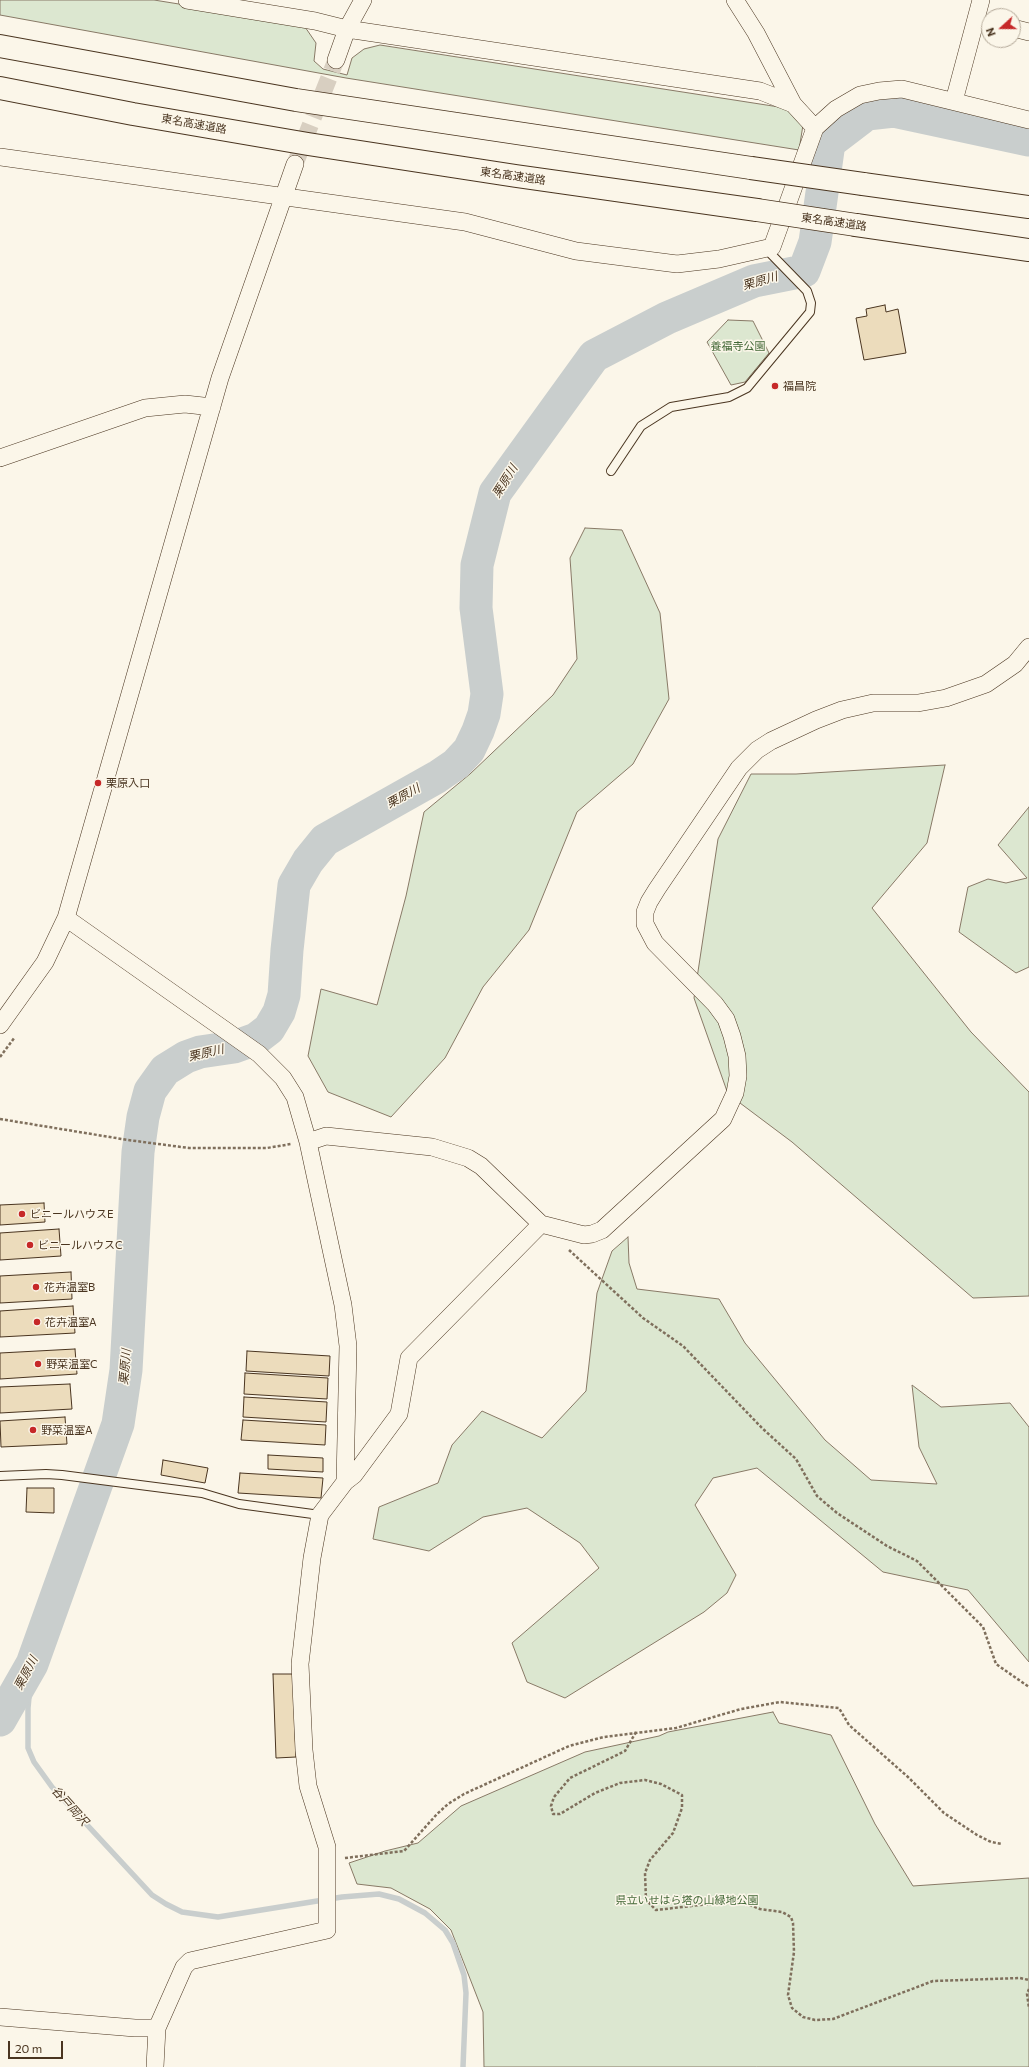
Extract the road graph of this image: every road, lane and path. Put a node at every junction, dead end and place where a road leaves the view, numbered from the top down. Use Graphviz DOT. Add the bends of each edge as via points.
graph roads {
  1 [pos="187,0"];
  2 [pos="363,0"];
  3 [pos="735,0"];
  4 [pos="981,26"];
  5 [pos="347,29"];
  6 [pos="0,46"];
  7 [pos="336,60"];
  8 [pos="0,88"];
  9 [pos="954,101"];
  10 [pos="793,104"];
  11 [pos="1029,120"];
  12 [pos="815,128"];
  13 [pos="0,157"];
  14 [pos="295,164"];
  15 [pos="283,195"];
  16 [pos="1029,207"];
  17 [pos="772,250"];
  18 [pos="1029,250"];
  19 [pos="212,407"];
  20 [pos="0,458"];
  21 [pos="610,471"];
  22 [pos="1029,647"];
  23 [pos="66,918"];
  24 [pos="0,1025"];
  25 [pos="0,1119"];
  26 [pos="308,1142"];
  27 [pos="541,1224"];
  28 [pos="564,1245"];
  29 [pos="0,1476"];
  30 [pos="345,1482"];
  31 [pos="320,1515"];
  32 [pos="1029,1687"];
  33 [pos="636,1732"];
  34 [pos="1002,1844"];
  35 [pos="326,1867"];
  36 [pos="1029,1980"];
  37 [pos="1029,1989"];
  38 [pos="1029,2008"];
  39 [pos="0,2017"];
  40 [pos="157,2028"];
  41 [pos="155,2067"];
  1 -- 5 [label="street" via="315,21"];
  2 -- 5 [label="street"];
  3 -- 10 [label="street" via="756,33"];
  4 -- 9 [label="street"];
  5 -- 7 [label="street"];
  5 -- 10 [label="street" via="760,91"];
  6 -- 16 [label="highway, bridge" via="304,101"];
  8 -- 18 [label="highway, 東名高速道路, bridge" via="308,144"];
  9 -- 11 [label="street"];
  9 -- 12 [label="street" via="902,90 879,91 860,95 842,105"];
  10 -- 12 [label="street"];
  12 -- 17 [label="street"];
  13 -- 15 [label="street"];
  14 -- 15 [label="street"];
  15 -- 17 [label="street" via="465,222 576,251 656,262 677,264"];
  15 -- 19 [label="street"];
  17 -- 21 [label="lane" via="803,285 812,302 810,312 747,388 729,397 665,411 641,426"];
  19 -- 20 [label="street" via="185,404 145,408"];
  19 -- 23 [label="street"];
  22 -- 27 [label="street" via="1015,664 986,684 946,698 918,703 873,703 842,710 771,741 757,750 739,768 657,889 645,912 645,924 655,943 715,1004 726,1019 737,1056 738,1076 731,1105 723,1119 602,1230 584,1235"];
  23 -- 24 [label="street" via="45,962"];
  23 -- 26 [label="street" via="259,1054 283,1078 295,1096"];
  25 -- 26 [label="path" via="189,1148 267,1148"];
  26 -- 27 [label="street" via="326,1136 432,1147 468,1158 481,1166"];
  26 -- 30 [label="street" via="343,1305 348,1346"];
  27 -- 30 [label="street" via="409,1358 399,1414 354,1475"];
  28 -- 32 [label="path" via="642,1318 683,1346 762,1428 796,1459 817,1496 836,1513 887,1546 917,1561 983,1627 996,1664"];
  29 -- 31 [label="lane" via="46,1474 202,1493 240,1504"];
  30 -- 31 [label="street"];
  31 -- 35 [label="street" via="312,1558 300,1664 308,1786 327,1848"];
  33 -- 34 [label="path" via="676,1728 741,1709 780,1702 839,1708 849,1725 944,1813 977,1835"];
  33 -- 35 [label="path" via="569,1746 464,1794 437,1814 404,1851"];
  33 -- 36 [label="path" via="626,1751 570,1778 554,1797 551,1806 553,1814 560,1814 595,1793 620,1783 645,1780 661,1784 682,1795 682,1808 672,1834 650,1860 645,1873 646,1900 656,1910 718,1903 747,1904 782,1912 791,1917 794,1923 794,1952 788,1996 792,2008 803,2017 815,2020 833,2019 933,1980"];
  35 -- 40 [label="street" via="327,1930 190,1961 184,1967"];
  37 -- 38 [label="path"];
  39 -- 40 [label="street"];
  40 -- 41 [label="street"];
}
